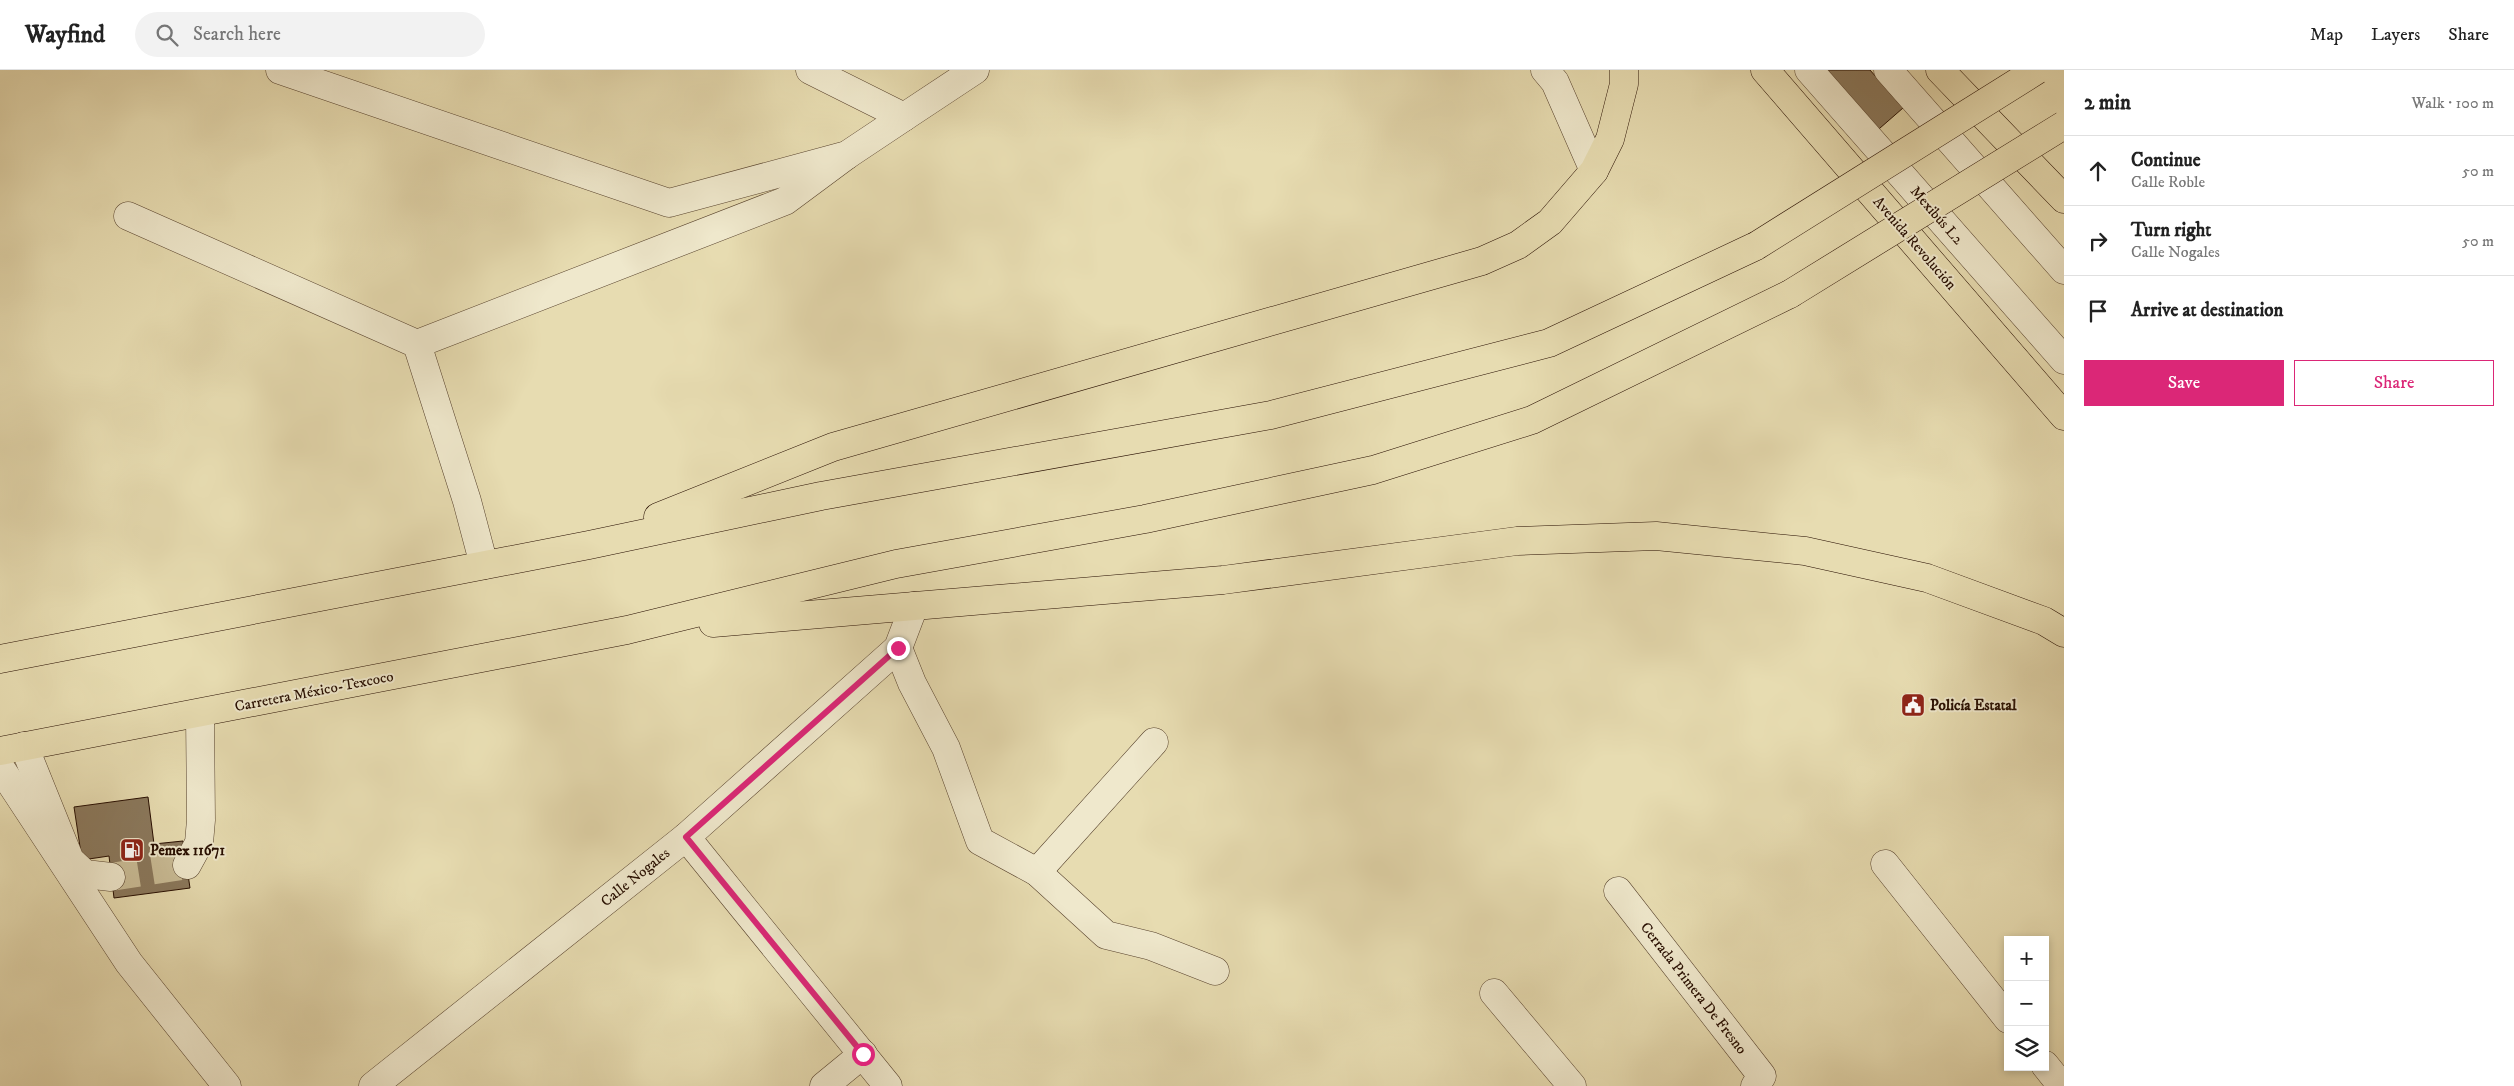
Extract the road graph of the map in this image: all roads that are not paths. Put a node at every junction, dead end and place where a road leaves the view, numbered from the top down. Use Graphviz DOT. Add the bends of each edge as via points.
graph roads {
  1 [pos="280,70"];
  2 [pos="810,70"];
  3 [pos="975,70"];
  4 [pos="1545,70"];
  5 [pos="1624,70"];
  6 [pos="1765,70"];
  7 [pos="1810,70"];
  8 [pos="1888,70"];
  9 [pos="1940,70"];
  10 [pos="2037,70"];
  11 [pos="904,116"];
  12 [pos="2064,125"];
  13 [pos="847,155"];
  14 [pos="1594,171"];
  15 [pos="2064,199"];
  16 [pos="128,216"];
  17 [pos="2064,270"];
  18 [pos="417,344"];
  19 [pos="2064,360"];
  20 [pos="2064,416"];
  21 [pos="589,545"];
  22 [pos="484,565"];
  23 [pos="914,606"];
  24 [pos="2054,627"];
  25 [pos="627,630"];
  26 [pos="2064,647"];
  27 [pos="898,648"];
  28 [pos="0,658"];
  29 [pos="200,714"];
  30 [pos="1154,742"];
  31 [pos="12,749"];
  32 [pos="0,767"];
  33 [pos="686,837"];
  34 [pos="1885,864"];
  35 [pos="187,865"];
  36 [pos="1037,872"];
  37 [pos="111,877"];
  38 [pos="1618,891"];
  39 [pos="1215,971"];
  40 [pos="1494,994"];
  41 [pos="2004,1014"];
  42 [pos="863,1054"];
  43 [pos="227,1086"];
  44 [pos="373,1086"];
  45 [pos="824,1086"];
  46 [pos="888,1086"];
  47 [pos="1572,1086"];
  48 [pos="1754,1086"];
  1 -- 13 [label="street" via="669,203"];
  2 -- 11 [label="street"];
  3 -- 11 [label="street"];
  4 -- 14 [label="street" via="1555,82"];
  5 -- 14 [label="main road" via="1624,84 1610,139"];
  6 -- 20 [label="main road, Avenida Revolución"];
  7 -- 19 [label="street, Mexibús L2"];
  8 -- 17 [label="street"];
  9 -- 15 [label="main road"];
  10 -- 21 [label="main road, bridge" via="1756,246 1549,343 1290,410 821,496"];
  11 -- 13 [label="street"];
  12 -- 25 [label="main road, bridge" via="1790,294 1532,420 1373,470 1145,519 896,564"];
  13 -- 18 [label="street" via="785,201"];
  14 -- 21 [label="main road" via="1550,222 1518,245 1482,261 833,447"];
  16 -- 18 [label="street"];
  18 -- 22 [label="street"];
  21 -- 22 [label="main road"];
  22 -- 28 [label="main road"];
  23 -- 24 [label="main road" via="1223,580 1517,541 1656,536 1805,550 1927,578"];
  23 -- 25 [label="main road"];
  23 -- 27 [label="street, Calle Nogales"];
  24 -- 26 [label="main road"];
  25 -- 29 [label="main road, Carretera México-Texcoco"];
  27 -- 33 [label="street, Calle Nogales"];
  27 -- 36 [label="street" via="912,683 946,748 980,841"];
  29 -- 31 [label="main road, Carretera México-Texcoco"];
  29 -- 35 [label="street" via="202,820 199,843"];
  30 -- 36 [label="street"];
  31 -- 37 [label="street" via="70,860 86,874"];
  32 -- 43 [label="street" via="129,963"];
  33 -- 42 [label="street"];
  33 -- 44 [label="street, Calle Nogales"];
  34 -- 41 [label="street"];
  36 -- 39 [label="street" via="1106,935 1151,946"];
  38 -- 48 [label="street, Cerrada Primera De Fresno" via="1762,1076"];
  40 -- 47 [label="street"];
  42 -- 45 [label="street"];
  42 -- 46 [label="street"];
}
